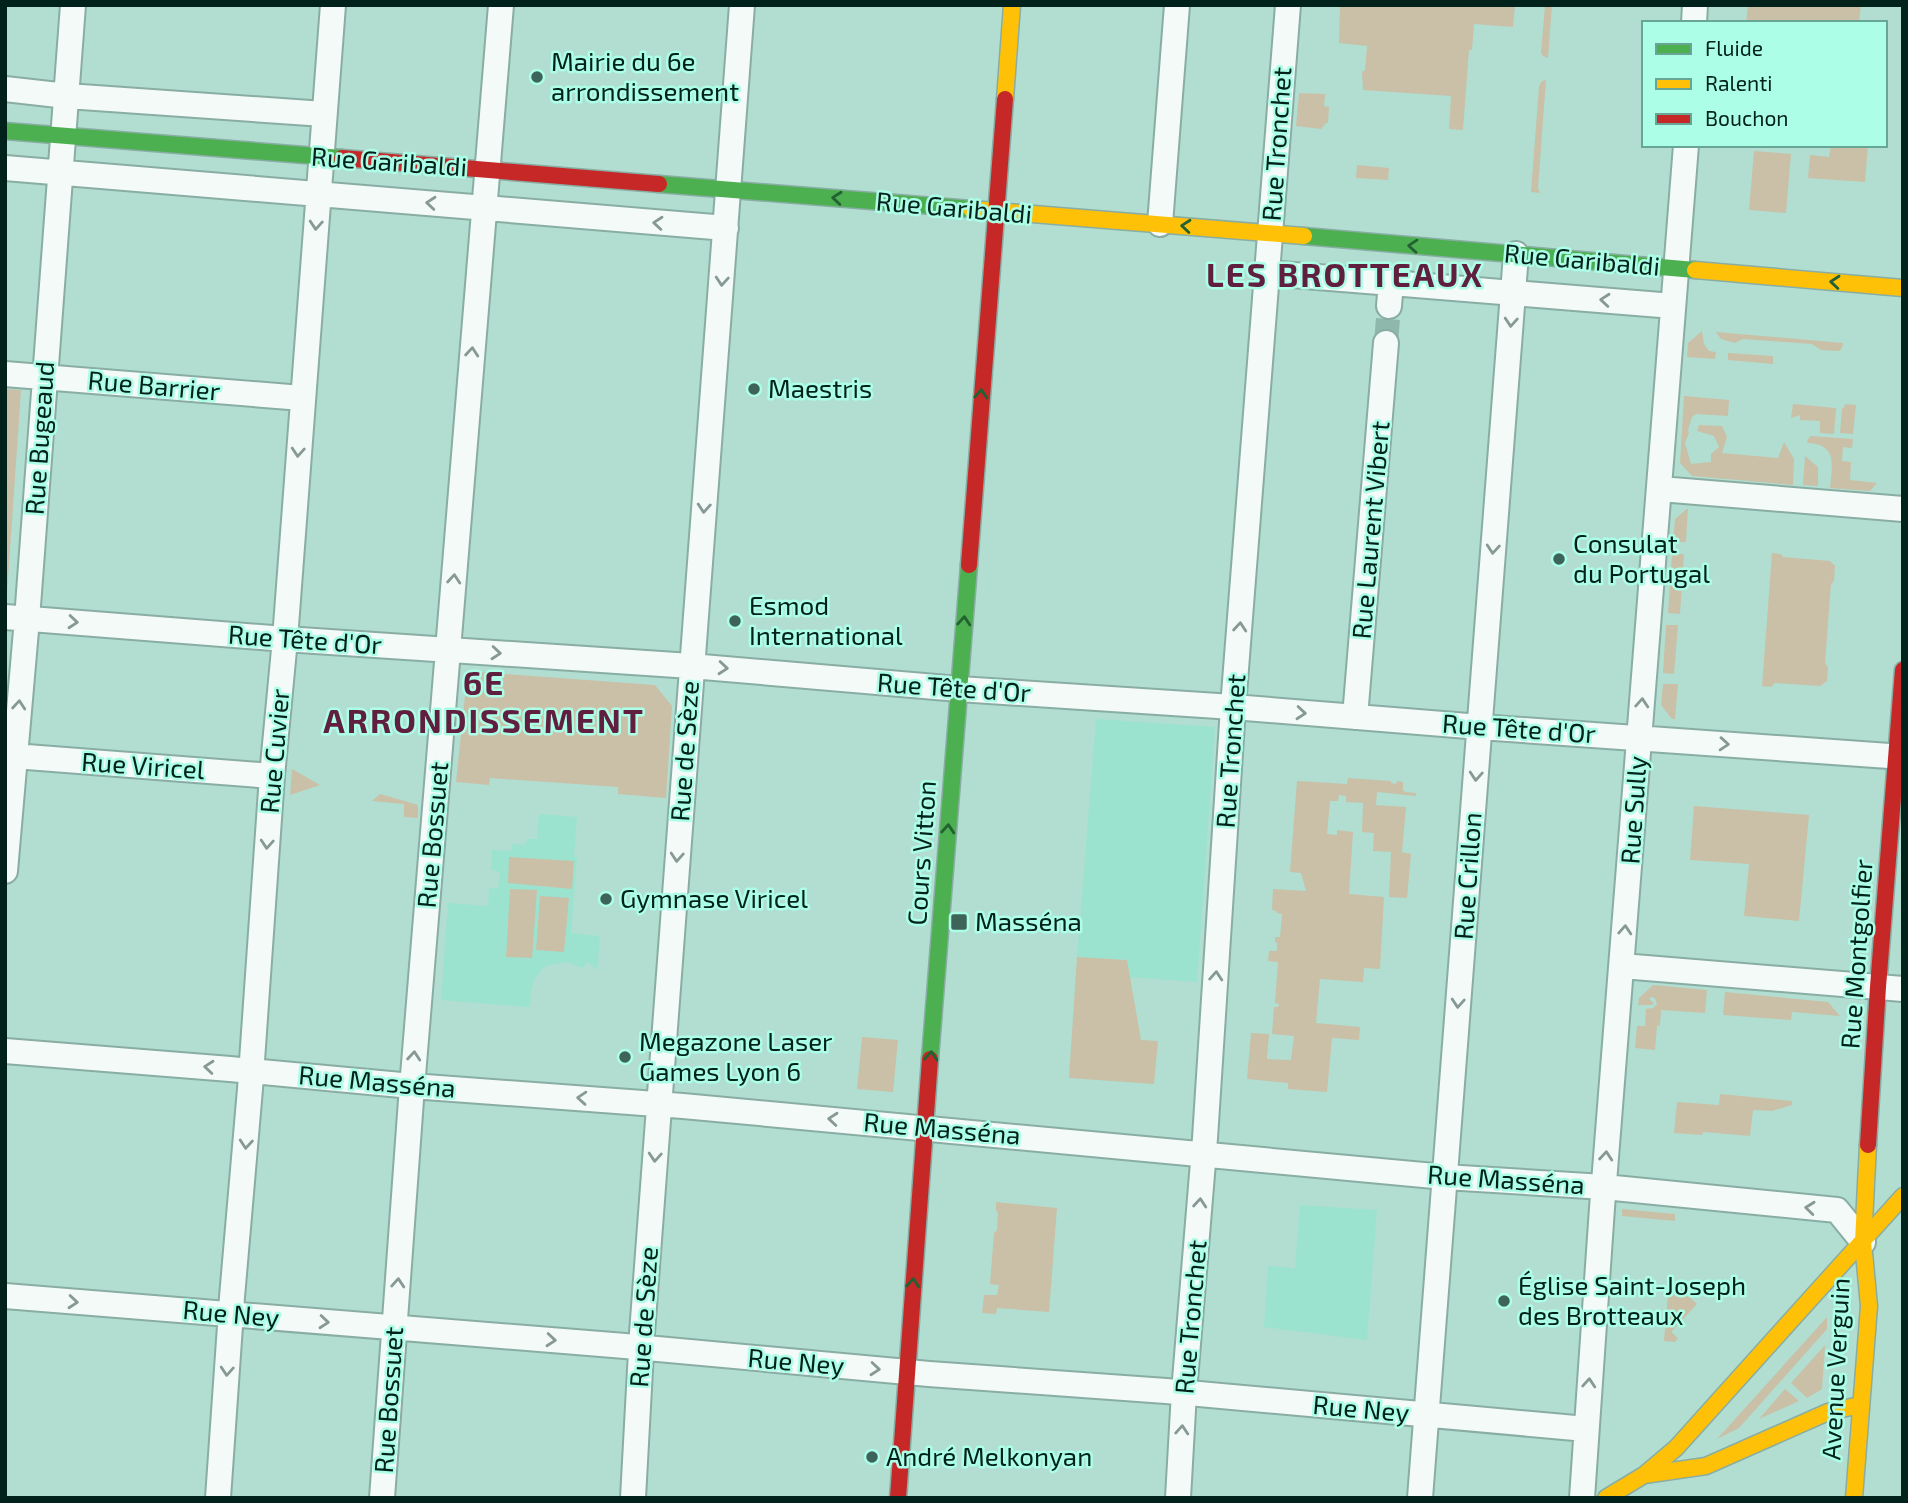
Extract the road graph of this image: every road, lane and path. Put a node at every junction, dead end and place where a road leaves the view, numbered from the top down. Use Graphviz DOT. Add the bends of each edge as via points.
graph roads {
  1 [pos="73,5"];
  2 [pos="333,5"];
  3 [pos="501,5"];
  4 [pos="742,5"];
  5 [pos="1012,5"];
  6 [pos="1177,5"];
  7 [pos="1288,5"];
  8 [pos="5,89"];
  9 [pos="67,96"];
  10 [pos="324,114"];
  11 [pos="5,131"];
  12 [pos="64,136"];
  13 [pos="1685,147"];
  14 [pos="321,157"];
  15 [pos="5,168"];
  16 [pos="488,170"];
  17 [pos="61,172"];
  18 [pos="729,189"];
  19 [pos="318,193"];
  20 [pos="484,208"];
  21 [pos="996,211"];
  22 [pos="1160,224"];
  23 [pos="726,228"];
  24 [pos="1271,234"];
  25 [pos="1516,254"];
  26 [pos="1676,269"];
  27 [pos="1268,273"];
  28 [pos="1903,288"];
  29 [pos="1513,292"];
  30 [pos="1673,306"];
  31 [pos="1386,343"];
  32 [pos="5,374"];
  33 [pos="45,377"];
  34 [pos="302,398"];
  35 [pos="1660,489"];
  36 [pos="1903,509"];
  37 [pos="16,618"];
  38 [pos="285,639"];
  39 [pos="448,649"];
  40 [pos="691,666"];
  41 [pos="1903,670"];
  42 [pos="959,689"];
  43 [pos="1233,707"];
  44 [pos="1355,718"];
  45 [pos="1480,727"];
  46 [pos="1639,737"];
  47 [pos="14,756"];
  48 [pos="1899,757"];
  49 [pos="272,776"];
  50 [pos="5,871"];
  51 [pos="1622,966"];
  52 [pos="1878,987"];
  53 [pos="1903,989"];
  54 [pos="5,1051"];
  55 [pos="251,1071"];
  56 [pos="412,1086"];
  57 [pos="659,1104"];
  58 [pos="925,1127"];
  59 [pos="1204,1154"];
  60 [pos="1445,1177"];
  61 [pos="1604,1187"];
  62 [pos="1903,1196"];
  63 [pos="1863,1242"];
  64 [pos="5,1296"];
  65 [pos="231,1314"];
  66 [pos="394,1328"];
  67 [pos="641,1348"];
  68 [pos="906,1372"];
  69 [pos="1184,1392"];
  70 [pos="1860,1405"];
  71 [pos="1426,1415"];
  72 [pos="1586,1429"];
  73 [pos="1644,1475"];
  74 [pos="1583,1487"];
  75 [pos="218,1498"];
  76 [pos="382,1498"];
  77 [pos="633,1498"];
  78 [pos="898,1498"];
  79 [pos="1178,1498"];
  80 [pos="1420,1498"];
  81 [pos="1606,1498"];
  82 [pos="1854,1498"];
  1 -- 9 [label="street, Rue Bugeaud"];
  2 -- 10 [label="street, Rue Cuvier"];
  3 -- 16 [label="street, Rue Bossuet"];
  4 -- 18 [label="street, Rue de Sèze"];
  5 -- 21 [label="main road, Cours Vitton"];
  6 -- 22 [label="street"];
  7 -- 24 [label="street, Rue Tronchet"];
  8 -- 9 [label="street, Rue Garibaldi"];
  9 -- 10 [label="street, Rue Garibaldi"];
  9 -- 12 [label="street, Rue Bugeaud"];
  10 -- 14 [label="street, Rue Cuvier"];
  11 -- 12 [label="main road, Rue Garibaldi"];
  12 -- 14 [label="main road, Rue Garibaldi"];
  12 -- 17 [label="street, Rue Bugeaud"];
  13 -- 26 [label="street, Rue Sully"];
  14 -- 16 [label="main road, Rue Garibaldi"];
  14 -- 19 [label="street, Rue Cuvier"];
  15 -- 17 [label="street, Rue Garibaldi"];
  16 -- 18 [label="main road, Rue Garibaldi"];
  16 -- 20 [label="street, Rue Bossuet"];
  17 -- 19 [label="street, Rue Garibaldi"];
  17 -- 33 [label="street, Rue Bugeaud"];
  21 -- 18 [label="main road, Rue Garibaldi, one-way"];
  18 -- 23 [label="street, Rue de Sèze"];
  20 -- 19 [label="street, Rue Garibaldi, one-way"];
  19 -- 34 [label="street, Rue Cuvier, one-way"];
  23 -- 20 [label="street, Rue Garibaldi, one-way"];
  39 -- 20 [label="street, Rue Bossuet, one-way"];
  21 -- 22 [label="main road, Rue Garibaldi"];
  42 -- 21 [label="main road, Cours Vitton, one-way"];
  24 -- 22 [label="main road, Rue Garibaldi, one-way"];
  23 -- 40 [label="street, Rue de Sèze, one-way"];
  25 -- 24 [label="main road, Rue Garibaldi, one-way"];
  24 -- 27 [label="street, Rue Tronchet"];
  25 -- 26 [label="main road, Rue Garibaldi"];
  25 -- 29 [label="street, Rue Crillon"];
  28 -- 26 [label="main road, Rue Garibaldi, one-way"];
  26 -- 30 [label="street, Rue Sully"];
  27 -- 29 [label="street" via="1390,294"];
  43 -- 27 [label="street, Rue Tronchet, one-way"];
  30 -- 29 [label="street, one-way"];
  29 -- 45 [label="street, Rue Crillon, one-way"];
  30 -- 35 [label="street, Rue Sully"];
  31 -- 44 [label="street, Rue Laurent Vibert"];
  32 -- 33 [label="street, Rue Barrier"];
  33 -- 34 [label="street, Rue Barrier"];
  33 -- 37 [label="street, Rue Bugeaud"];
  34 -- 38 [label="street, Rue Cuvier, one-way"];
  35 -- 36 [label="street"];
  46 -- 35 [label="street, Rue Sully, one-way"];
  37 -- 38 [label="street, Rue Tête d'Or, one-way"];
  47 -- 37 [label="street, Rue Bugeaud, one-way"];
  38 -- 39 [label="street, Rue Tête d'Or"];
  38 -- 49 [label="street, Rue Cuvier"];
  39 -- 40 [label="street, Rue Tête d'Or, one-way"];
  56 -- 39 [label="street, Rue Bossuet, one-way"];
  40 -- 42 [label="street, Rue Tête d'Or, one-way"];
  40 -- 57 [label="street, Rue de Sèze, one-way"];
  41 -- 48 [label="main road, Rue Montgolfier"];
  42 -- 43 [label="street, Rue Tête d'Or"];
  58 -- 42 [label="main road, Cours Vitton, one-way"];
  43 -- 44 [label="street, Rue Tête d'Or, one-way"];
  59 -- 43 [label="street, Rue Tronchet, one-way"];
  44 -- 45 [label="street, Rue Tête d'Or"];
  45 -- 46 [label="street, Rue Tête d'Or"];
  45 -- 60 [label="street, Rue Crillon, one-way"];
  46 -- 48 [label="street, Rue Tête d'Or, one-way"];
  51 -- 46 [label="street, Rue Sully, one-way"];
  47 -- 49 [label="street, Rue Viricel"];
  47 -- 50 [label="street, Rue Bugeaud"];
  48 -- 52 [label="main road, Rue Montgolfier"];
  49 -- 55 [label="street, Rue Cuvier, one-way"];
  51 -- 52 [label="street"];
  61 -- 51 [label="street, Rue Sully, one-way"];
  52 -- 53 [label="street"];
  52 -- 63 [label="main road, Rue Montgolfier"];
  55 -- 54 [label="street, Rue Masséna, one-way"];
  55 -- 56 [label="street, Rue Masséna"];
  55 -- 65 [label="street, Rue Cuvier, one-way"];
  57 -- 56 [label="street, Rue Masséna, one-way"];
  66 -- 56 [label="street, Rue Bossuet, one-way"];
  58 -- 57 [label="street, Rue Masséna, one-way"];
  57 -- 67 [label="street, Rue de Sèze, one-way"];
  58 -- 59 [label="street, Rue Masséna"];
  68 -- 58 [label="main road, Cours Vitton, one-way"];
  59 -- 60 [label="street, Rue Masséna"];
  69 -- 59 [label="street, Rue Tronchet, one-way"];
  60 -- 61 [label="street, Rue Masséna"];
  60 -- 71 [label="street, Rue Crillon"];
  63 -- 61 [label="street, Rue Masséna, one-way" via="1837,1210"];
  72 -- 61 [label="street, Rue Sully, one-way"];
  62 -- 63 [label="main road"];
  63 -- 70 [label="main road, Avenue Verguin" via="1869,1306"];
  63 -- 73 [label="main road" via="1676,1448"];
  64 -- 65 [label="street, Rue Ney, one-way"];
  65 -- 66 [label="street, Rue Ney, one-way"];
  65 -- 75 [label="street, Rue Cuvier, one-way"];
  66 -- 67 [label="street, Rue Ney, one-way"];
  66 -- 76 [label="street, Rue Bossuet"];
  67 -- 68 [label="street, Rue Ney, one-way"];
  67 -- 77 [label="street, Rue de Sèze"];
  68 -- 69 [label="street, Rue Ney"];
  68 -- 78 [label="main road, Cours Vitton"];
  69 -- 71 [label="street, Rue Ney"];
  79 -- 69 [label="street, Rue Tronchet, one-way"];
  70 -- 73 [label="main road" via="1828,1412 1706,1466"];
  70 -- 82 [label="main road, Avenue Verguin"];
  71 -- 72 [label="street, Rue Ney"];
  71 -- 80 [label="street, Rue Crillon"];
  72 -- 74 [label="street, Rue Sully"];
  73 -- 81 [label="main road"];
}
